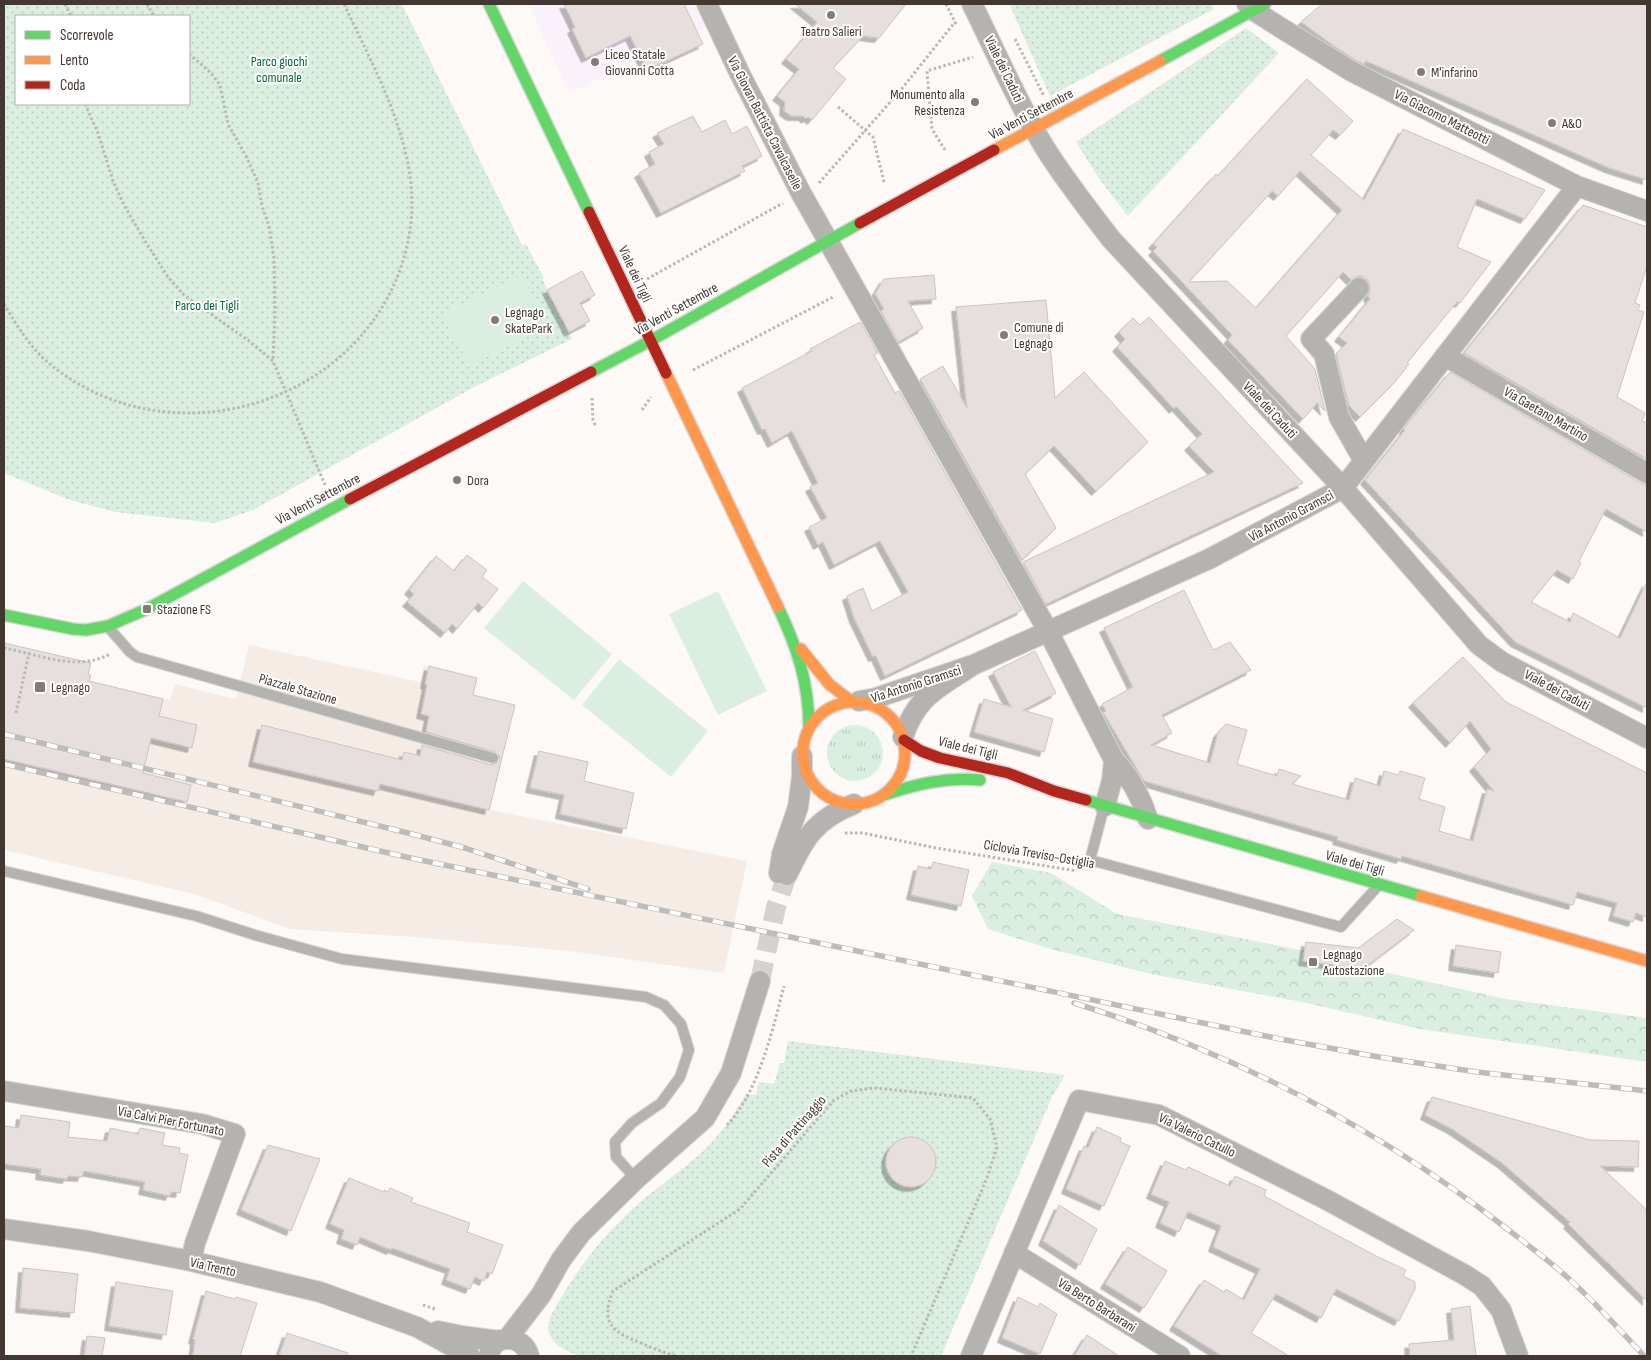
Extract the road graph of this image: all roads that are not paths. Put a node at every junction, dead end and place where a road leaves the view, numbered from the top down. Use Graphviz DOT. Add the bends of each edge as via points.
graph roads {
  1 [pos="488,4"];
  2 [pos="707,4"];
  3 [pos="972,4"];
  4 [pos="1255,6"];
  5 [pos="1034,129"];
  6 [pos="1577,186"];
  7 [pos="1647,211"];
  8 [pos="828,240"];
  9 [pos="1359,288"];
  10 [pos="650,341"];
  11 [pos="1445,356"];
  12 [pos="1364,461"];
  13 [pos="1647,473"];
  14 [pos="1343,488"];
  15 [pos="4,615"];
  16 [pos="108,626"];
  17 [pos="1048,631"];
  18 [pos="792,638"];
  19 [pos="974,665"];
  20 [pos="855,701"];
  21 [pos="808,728"];
  22 [pos="903,738"];
  23 [pos="1647,738"];
  24 [pos="802,756"];
  25 [pos="493,758"];
  26 [pos="1114,760"];
  27 [pos="1054,791"];
  28 [pos="884,795"];
  29 [pos="854,804"];
  30 [pos="1105,806"];
  31 [pos="1148,819"];
  32 [pos="4,871"];
  33 [pos="1378,885"];
  34 [pos="1647,961"];
  35 [pos="760,981"];
  36 [pos="4,1091"];
  37 [pos="636,1179"];
  38 [pos="4,1228"];
  39 [pos="1014,1253"];
  40 [pos="191,1261"];
  41 [pos="541,1295"];
  42 [pos="417,1327"];
  43 [pos="498,1345"];
  44 [pos="530,1354"];
  45 [pos="470,1356"];
  46 [pos="972,1356"];
  47 [pos="1180,1356"];
  48 [pos="1518,1356"];
  1 -- 10 [label="street, Viale dei Tigli"];
  2 -- 8 [label="street, Via Giovan Battista Cavalcaselle" via="800,194"];
  3 -- 5 [label="street, Viale dei Caduti"];
  4 -- 5 [label="street, Via Venti Settembre"];
  4 -- 6 [label="street, Via Giacomo Matteotti" via="1351,70"];
  5 -- 8 [label="street, Via Venti Settembre"];
  5 -- 14 [label="street, Viale dei Caduti" via="1076,194 1111,238"];
  6 -- 7 [label="street, Via Giacomo Matteotti"];
  6 -- 11 [label="street, Via Antonio Gramsci"];
  8 -- 10 [label="street, Via Venti Settembre"];
  8 -- 17 [label="street, Via Giovan Battista Cavalcaselle"];
  9 -- 12 [label="street" via="1311,339 1324,354 1339,417"];
  10 -- 16 [label="street, Via Venti Settembre" via="147,609"];
  10 -- 18 [label="street, Viale dei Tigli"];
  11 -- 12 [label="street, Via Antonio Gramsci"];
  11 -- 13 [label="street, Via Gaetano Martino"];
  12 -- 14 [label="street, Via Antonio Gramsci"];
  14 -- 17 [label="street, Via Antonio Gramsci" via="1208,559"];
  14 -- 23 [label="street, Viale dei Caduti" via="1479,645 1502,662"];
  15 -- 16 [label="street, Via Venti Settembre" via="73,629"];
  16 -- 25 [label="lane, Piazzale Stazione" via="137,657"];
  17 -- 19 [label="street, Via Antonio Gramsci"];
  17 -- 26 [label="street, Via Giovan Battista Cavalcaselle"];
  18 -- 20 [label="street, Viale dei Tigli" via="829,684"];
  18 -- 21 [label="street, Viale dei Tigli" via="809,699"];
  19 -- 20 [label="street, Via Antonio Gramsci" via="876,698"];
  19 -- 22 [label="street, Via Antonio Gramsci" via="922,700 908,721"];
  20 -- 21 [label="street" via="830,707"];
  20 -- 22 [label="street, Viale dei Tigli" via="887,713"];
  21 -- 24 [label="street, Viale dei Tigli"];
  22 -- 27 [label="street, Viale dei Tigli" via="940,758 1008,773"];
  22 -- 28 [label="street" via="905,755 900,776"];
  24 -- 29 [label="street, Viale dei Tigli" via="808,776 821,793 833,800"];
  24 -- 29 [label="street" via="798,807 782,854 783,874 809,834 830,814"];
  26 -- 30 [label="street"];
  26 -- 31 [label="street, Via Giovan Battista Cavalcaselle" via="1126,774"];
  27 -- 28 [label="street, Viale dei Tigli" via="960,778 930,780"];
  27 -- 30 [label="street, Viale dei Tigli"];
  28 -- 29 [label="street, Viale dei Tigli"];
  30 -- 31 [label="street, Viale dei Tigli"];
  30 -- 33 [label="lane" via="1090,860 1341,927"];
  31 -- 33 [label="street, Viale dei Tigli"];
  32 -- 37 [label="lane" via="196,916 342,959 646,997 664,1005 681,1024 689,1050 680,1077 661,1103 632,1123 616,1142 616,1158"];
  33 -- 34 [label="street, Viale dei Tigli"];
  35 -- 37 [label="street" via="731,1073 719,1096 705,1118"];
  36 -- 40 [label="street, Via Calvi Pier Fortunato" via="202,1124 235,1134"];
  37 -- 41 [label="street" via="581,1233"];
  38 -- 40 [label="street, Via Trento"];
  39 -- 46 [label="street, Via Valerio Catullo"];
  39 -- 47 [label="street, Via Berto Barbarani"];
  39 -- 48 [label="street, Via Valerio Catullo" via="1079,1100 1159,1115 1327,1200 1482,1286 1501,1310"];
  40 -- 42 [label="street, Via Trento" via="320,1292"];
  41 -- 43 [label="street"];
  41 -- 44 [label="street"];
  42 -- 43 [label="street, Via Trento"];
  42 -- 45 [label="street, Via Trento"];
  43 -- 44 [label="street" via="520,1341"];
}
